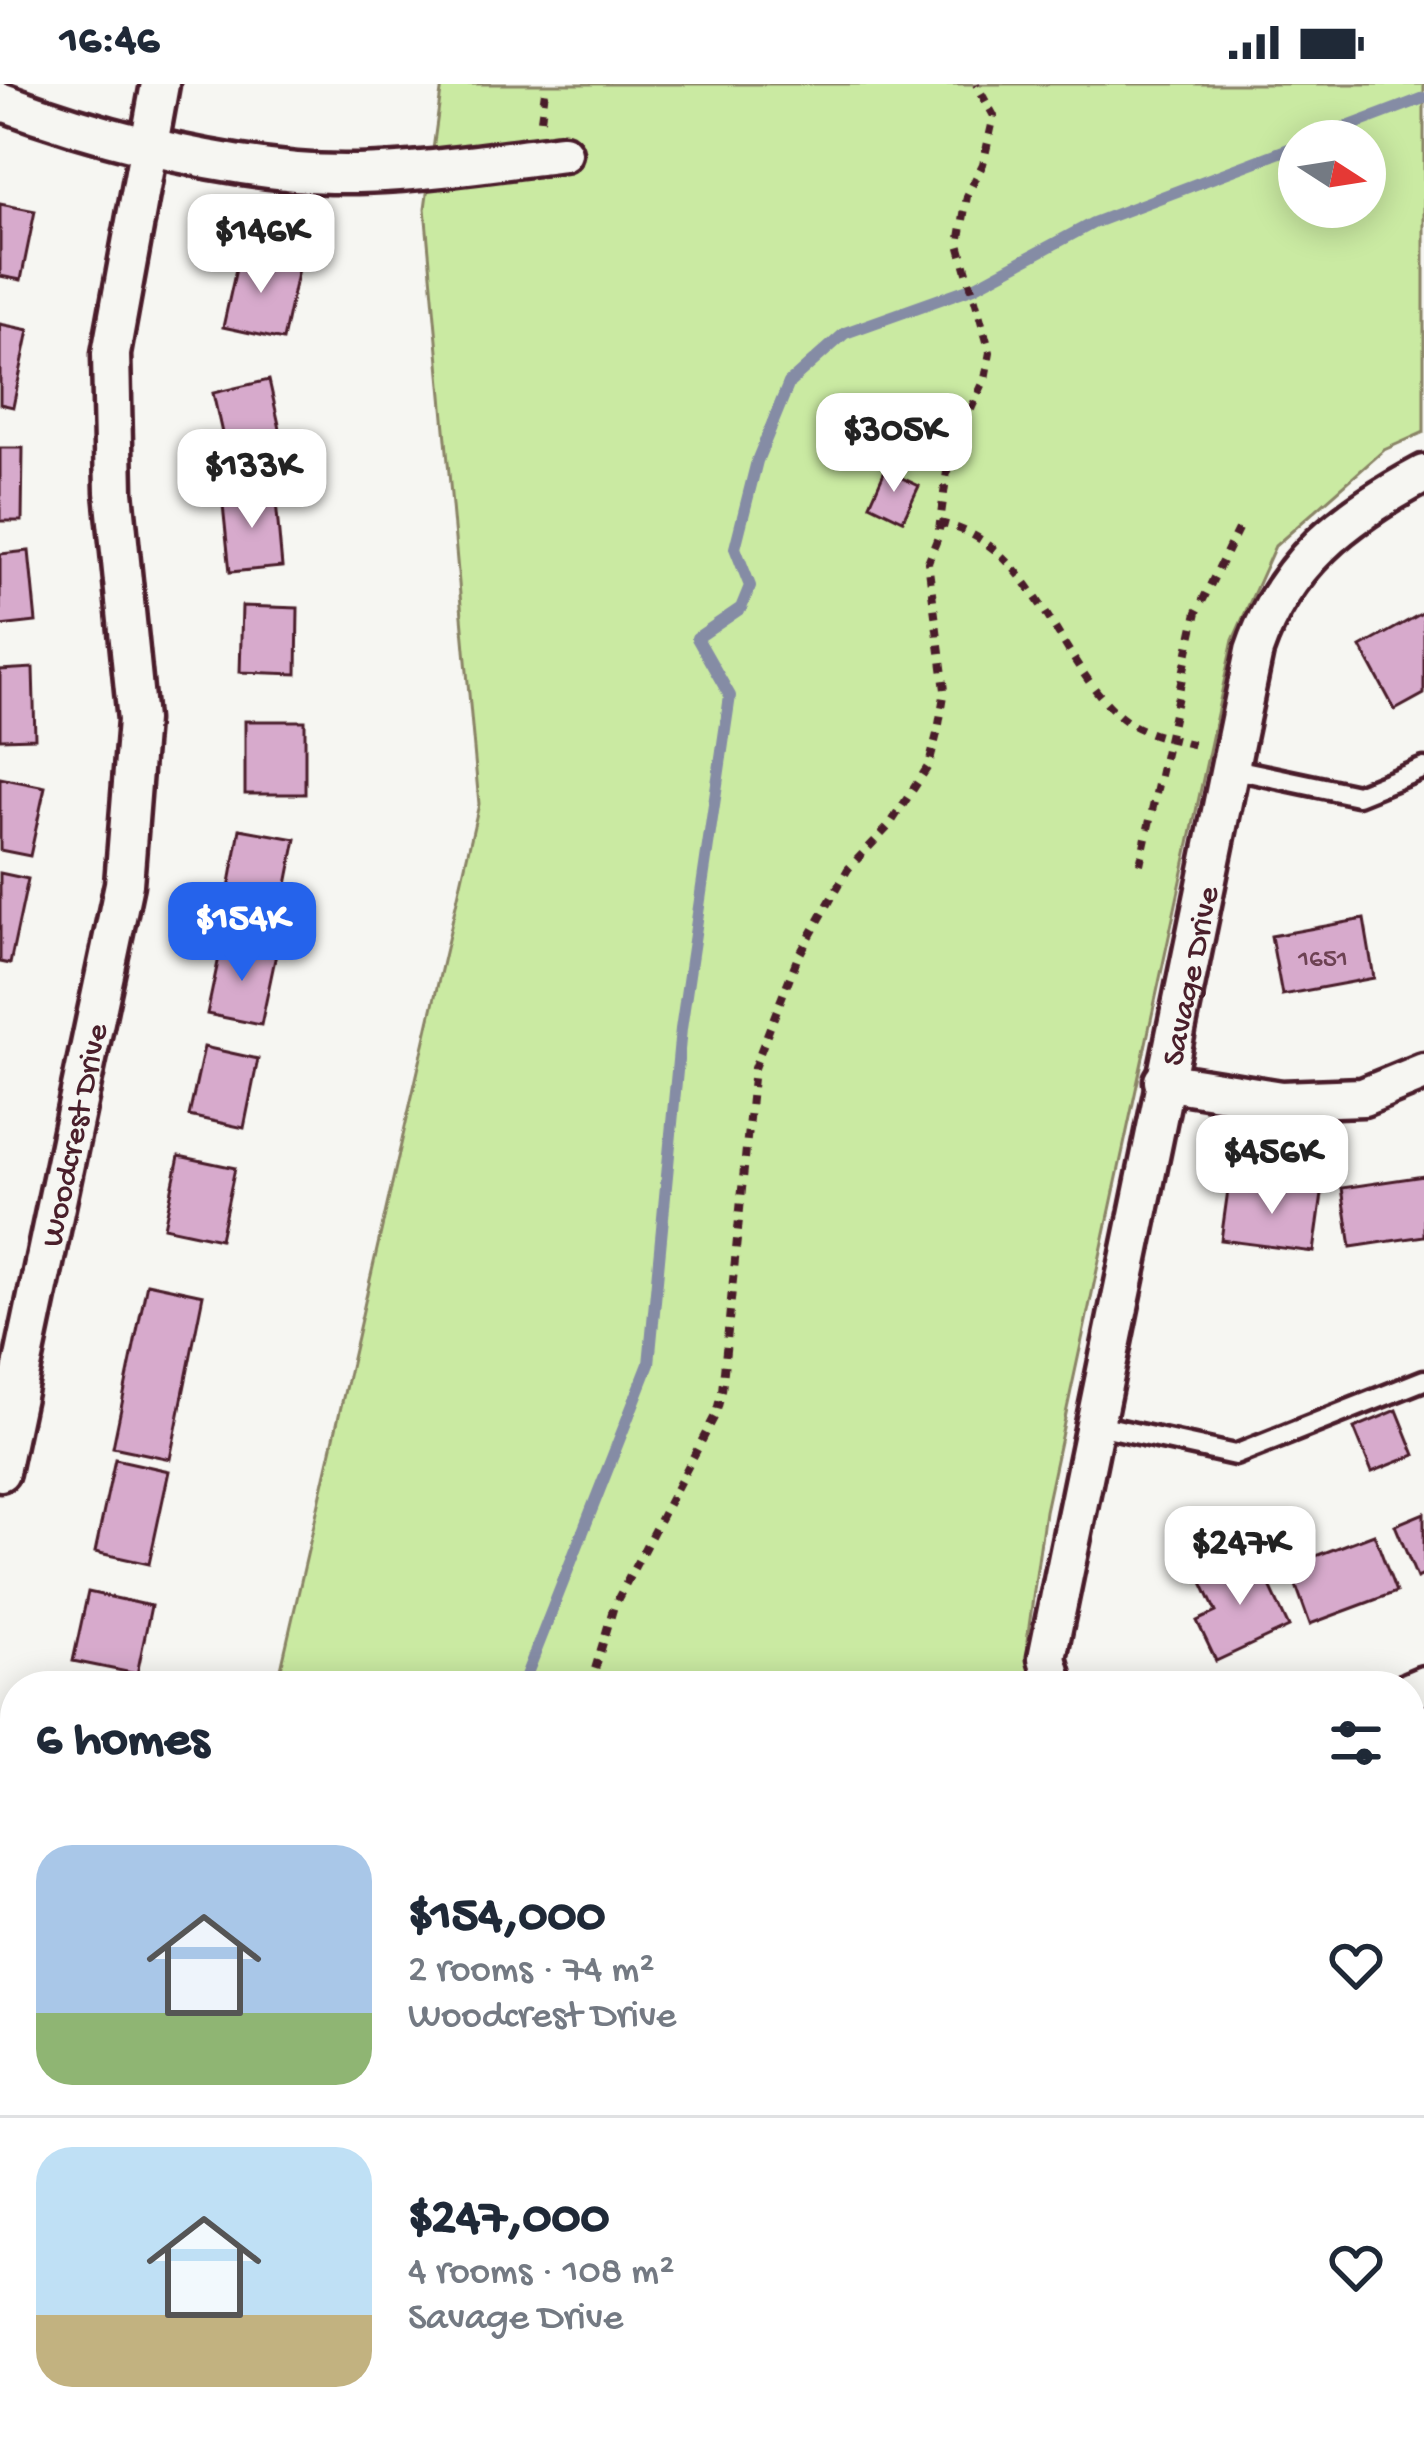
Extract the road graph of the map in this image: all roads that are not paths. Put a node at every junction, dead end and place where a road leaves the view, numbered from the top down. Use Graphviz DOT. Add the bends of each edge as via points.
graph roads {
  1 [pos="160,84"];
  2 [pos="0,101"];
  3 [pos="147,145"];
  4 [pos="562,153"];
  5 [pos="1424,474"];
  6 [pos="1230,761"];
  7 [pos="1424,768"];
  8 [pos="1424,1072"];
  9 [pos="1163,1081"];
  10 [pos="1424,1381"];
  11 [pos="1094,1424"];
  12 [pos="0,1472"];
  13 [pos="1050,1671"];
  1 -- 3 [label="street, Woodcrest Drive"];
  2 -- 3 [label="street"];
  3 -- 4 [label="street" via="297,172 391,172"];
  3 -- 12 [label="street, Woodcrest Drive" via="111,354 114,492 137,719 124,884"];
  5 -- 6 [label="street, Savage Drive" via="1356,510 1306,559 1266,615"];
  6 -- 7 [label="lane" via="1357,795"];
  6 -- 9 [label="street, Savage Drive"];
  8 -- 9 [label="street" via="1363,1097 1301,1099"];
  9 -- 11 [label="street, Savage Drive"];
  10 -- 11 [label="lane" via="1235,1455"];
  11 -- 13 [label="street, Savage Drive"];
}
